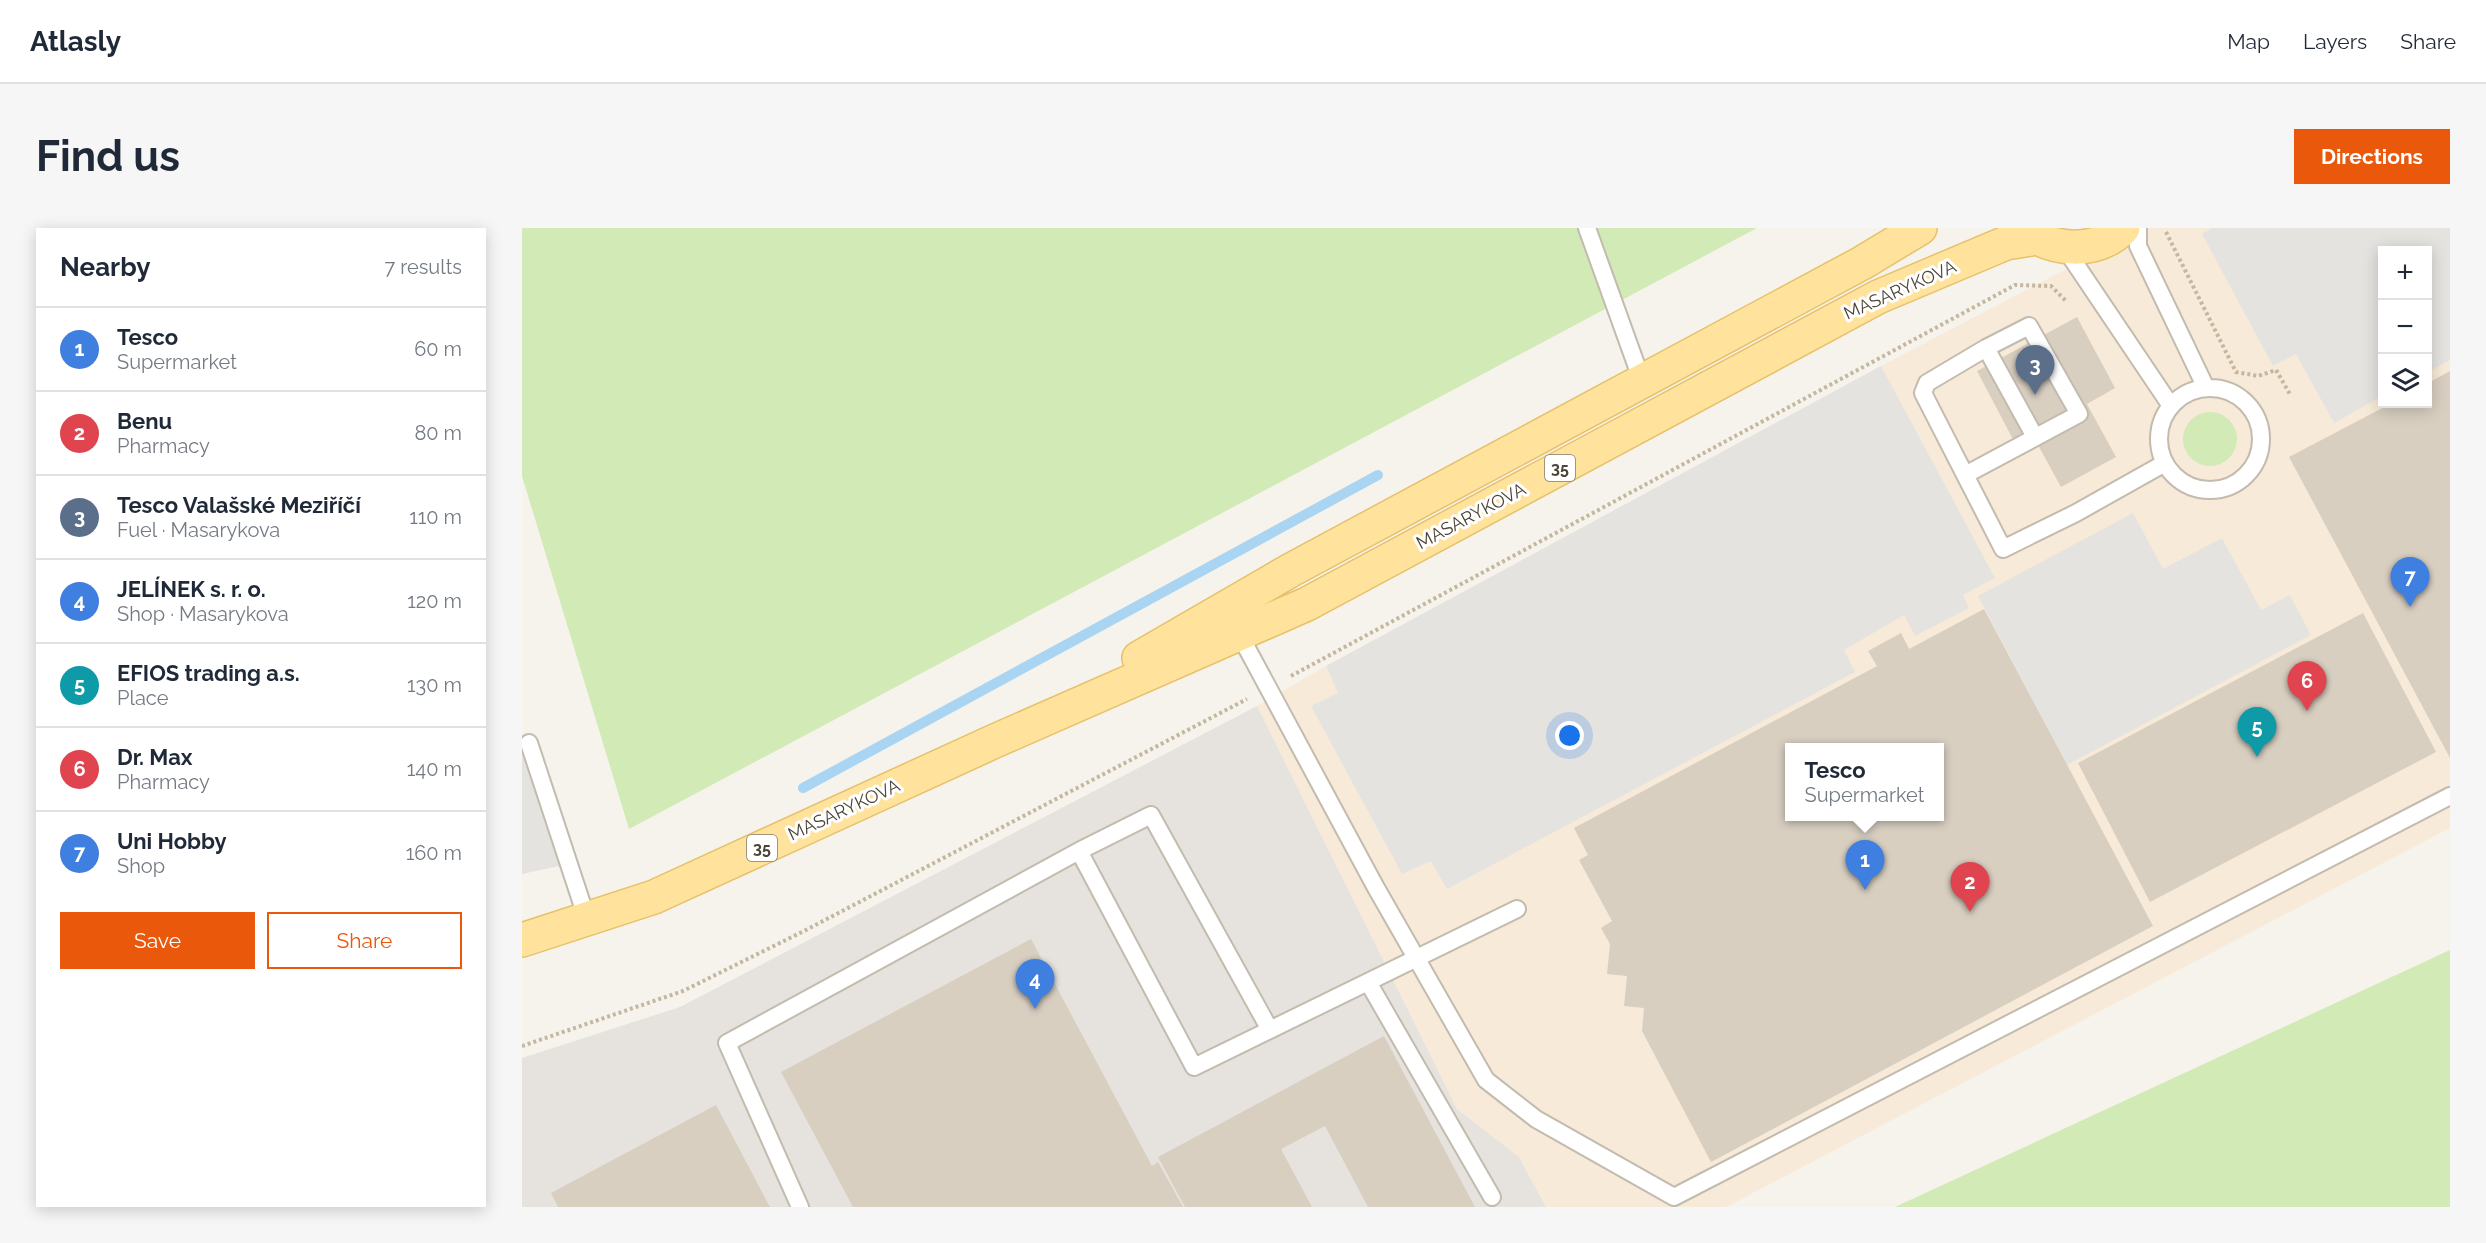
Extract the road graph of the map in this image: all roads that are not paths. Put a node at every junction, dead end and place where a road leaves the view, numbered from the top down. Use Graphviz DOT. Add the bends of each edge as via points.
graph roads {
  1 [pos="1587,228"];
  2 [pos="1920,228"];
  3 [pos="2124,228"];
  4 [pos="2138,228"];
  5 [pos="2041,238"];
  6 [pos="1986,348"];
  7 [pos="1642,381"];
  8 [pos="2206,388"];
  9 [pos="2171,406"];
  10 [pos="2035,437"];
  11 [pos="2165,464"];
  12 [pos="1965,476"];
  13 [pos="1232,621"];
  14 [pos="529,743"];
  15 [pos="2450,795"];
  16 [pos="1079,851"];
  17 [pos="1517,909"];
  18 [pos="587,919"];
  19 [pos="522,940"];
  20 [pos="1416,958"];
  21 [pos="1368,982"];
  22 [pos="1270,1030"];
  23 [pos="1492,1197"];
  24 [pos="800,1207"];
  1 -- 7 [label="lane"];
  2 -- 7 [label="main road, MASARYKOVA / 35"];
  3 -- 5 [label="main road, MASARYKOVA / 35" via="2094,245"];
  4 -- 8 [label="lane" via="2138,246"];
  5 -- 9 [label="lane" via="2099,299"];
  5 -- 13 [label="main road, MASARYKOVA / 35" via="2007,243 1878,297 1307,604"];
  6 -- 10 [label="lane"];
  6 -- 10 [label="lane" via="2029,326 2079,414"];
  6 -- 12 [label="lane" via="1927,382 1923,393"];
  7 -- 13 [label="main road, MASARYKOVA / 35" via="1291,570"];
  8 -- 9 [label="lane" via="2187,394"];
  8 -- 11 [label="lane" via="2225,390 2243,400 2256,415 2261,435 2259,455 2250,472 2234,485 2215,491 2195,489 2177,479"];
  9 -- 11 [label="lane" via="2161,424"];
  10 -- 12 [label="lane"];
  11 -- 12 [label="lane" via="2002,549"];
  13 -- 18 [label="main road, MASARYKOVA / 35" via="997,740 654,897"];
  13 -- 20 [label="lane"];
  14 -- 18 [label="lane"];
  15 -- 20 [label="lane" via="1674,1197 1536,1119 1486,1080"];
  16 -- 22 [label="lane" via="1151,815"];
  16 -- 22 [label="lane" via="1194,1067"];
  16 -- 24 [label="lane" via="727,1043"];
  17 -- 20 [label="lane"];
  18 -- 19 [label="main road, MASARYKOVA / 35"];
  20 -- 21 [label="lane"];
  21 -- 22 [label="lane"];
  21 -- 23 [label="lane"];
}
